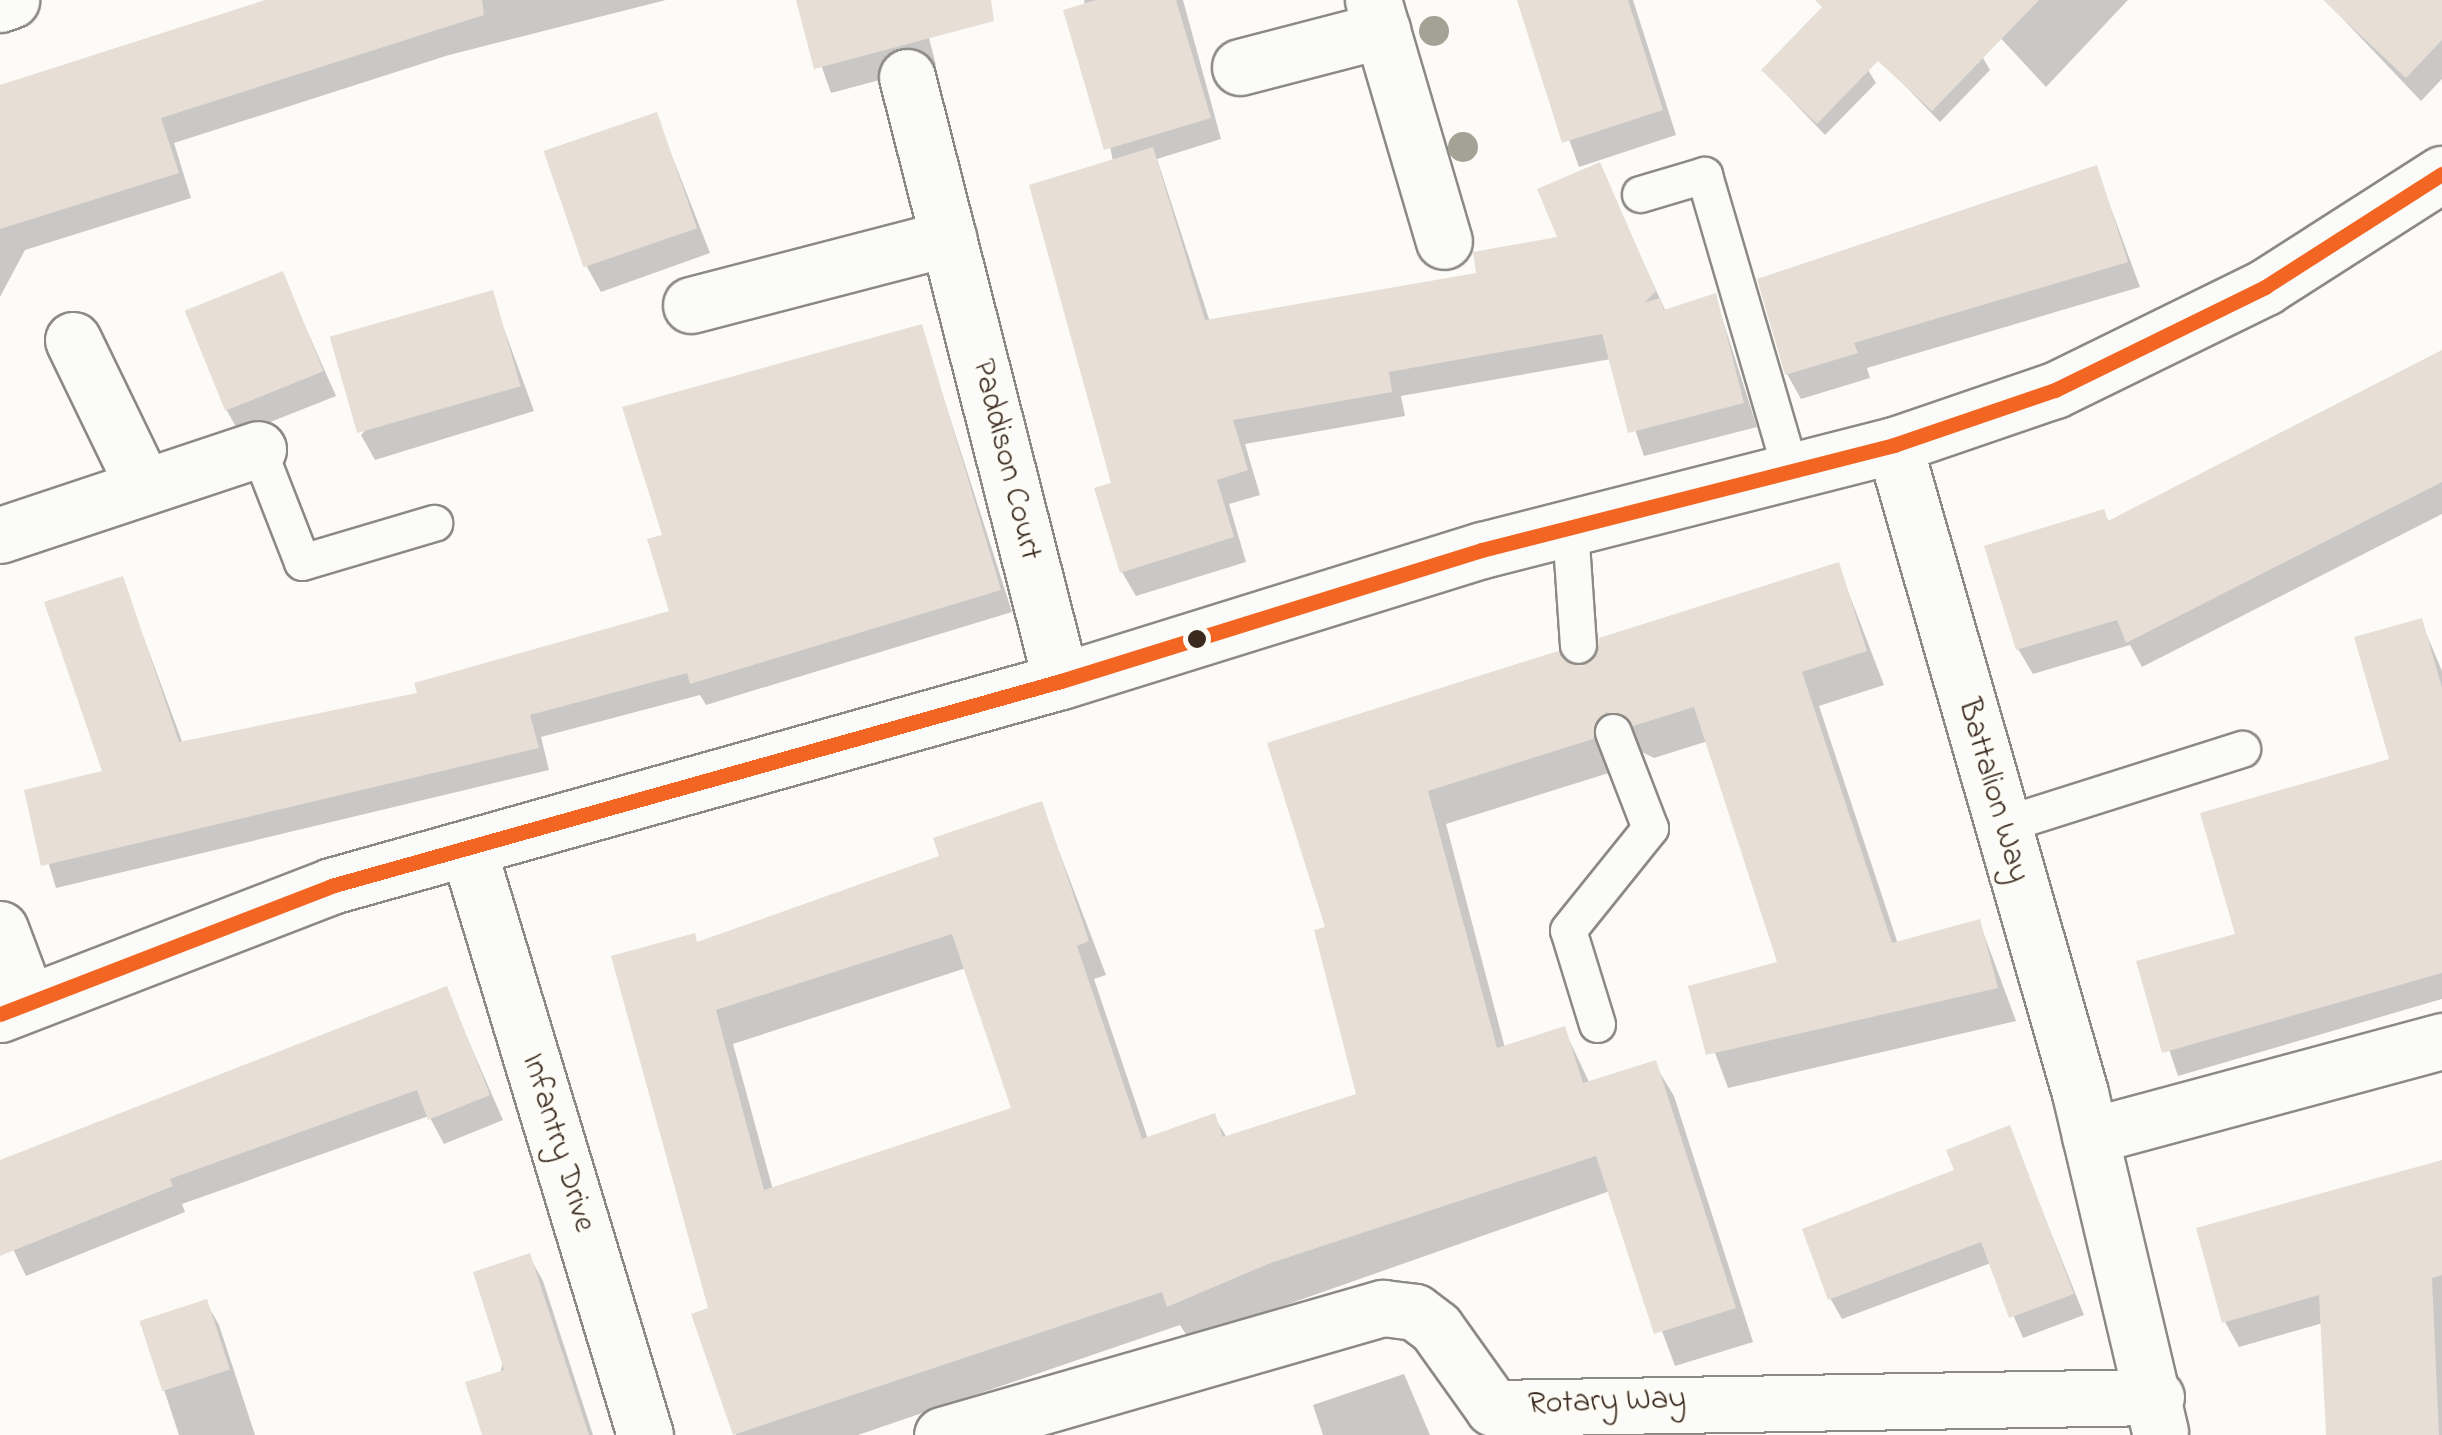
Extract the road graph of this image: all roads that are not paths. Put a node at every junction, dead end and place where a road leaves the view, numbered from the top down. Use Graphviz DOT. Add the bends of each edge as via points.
graph roads {
  1 [pos="11,0"];
  2 [pos="0,4"];
  3 [pos="1378,15"];
  4 [pos="1240,67"];
  5 [pos="907,77"];
  6 [pos="2442,174"];
  7 [pos="1640,194"];
  8 [pos="948,238"];
  9 [pos="1444,241"];
  10 [pos="690,305"];
  11 [pos="73,340"];
  12 [pos="1894,445"];
  13 [pos="258,449"];
  14 [pos="1791,472"];
  15 [pos="143,485"];
  16 [pos="434,523"];
  17 [pos="1570,528"];
  18 [pos="0,535"];
  19 [pos="1578,645"];
  20 [pos="1062,682"];
  21 [pos="1614,732"];
  22 [pos="2242,749"];
  23 [pos="2002,826"];
  24 [pos="469,852"];
  25 [pos="0,929"];
  26 [pos="14,1008"];
  27 [pos="1598,1024"];
  28 [pos="2442,1040"];
  29 [pos="2090,1136"];
  30 [pos="2158,1416"];
  31 [pos="1494,1422"];
  32 [pos="644,1435"];
  33 [pos="942,1435"];
  1 -- 2 [label="street"];
  3 -- 4 [label="street"];
  3 -- 9 [label="street"];
  5 -- 8 [label="street, Paddison Court"];
  6 -- 12 [label="street" via="2154,346"];
  7 -- 14 [label="lane" via="1704,175"];
  8 -- 10 [label="street"];
  8 -- 20 [label="street, Paddison Court"];
  11 -- 15 [label="street"];
  12 -- 14 [label="street"];
  12 -- 23 [label="street, Battalion Way"];
  13 -- 15 [label="street"];
  13 -- 16 [label="lane" via="302,562"];
  14 -- 17 [label="street"];
  15 -- 18 [label="street"];
  17 -- 19 [label="lane"];
  17 -- 20 [label="street"];
  20 -- 24 [label="street"];
  21 -- 27 [label="lane" via="1650,828 1568,930"];
  22 -- 23 [label="lane"];
  23 -- 29 [label="street, Battalion Way"];
  24 -- 26 [label="street" via="330,886"];
  24 -- 32 [label="street, Infantry Drive"];
  25 -- 26 [label="street"];
  28 -- 29 [label="street"];
  29 -- 30 [label="street, Battalion Way"];
  30 -- 31 [label="street, Rotary Way"];
  31 -- 33 [label="street, Rotary Way" via="1436,1328 1415,1312 1383,1308"];
}
